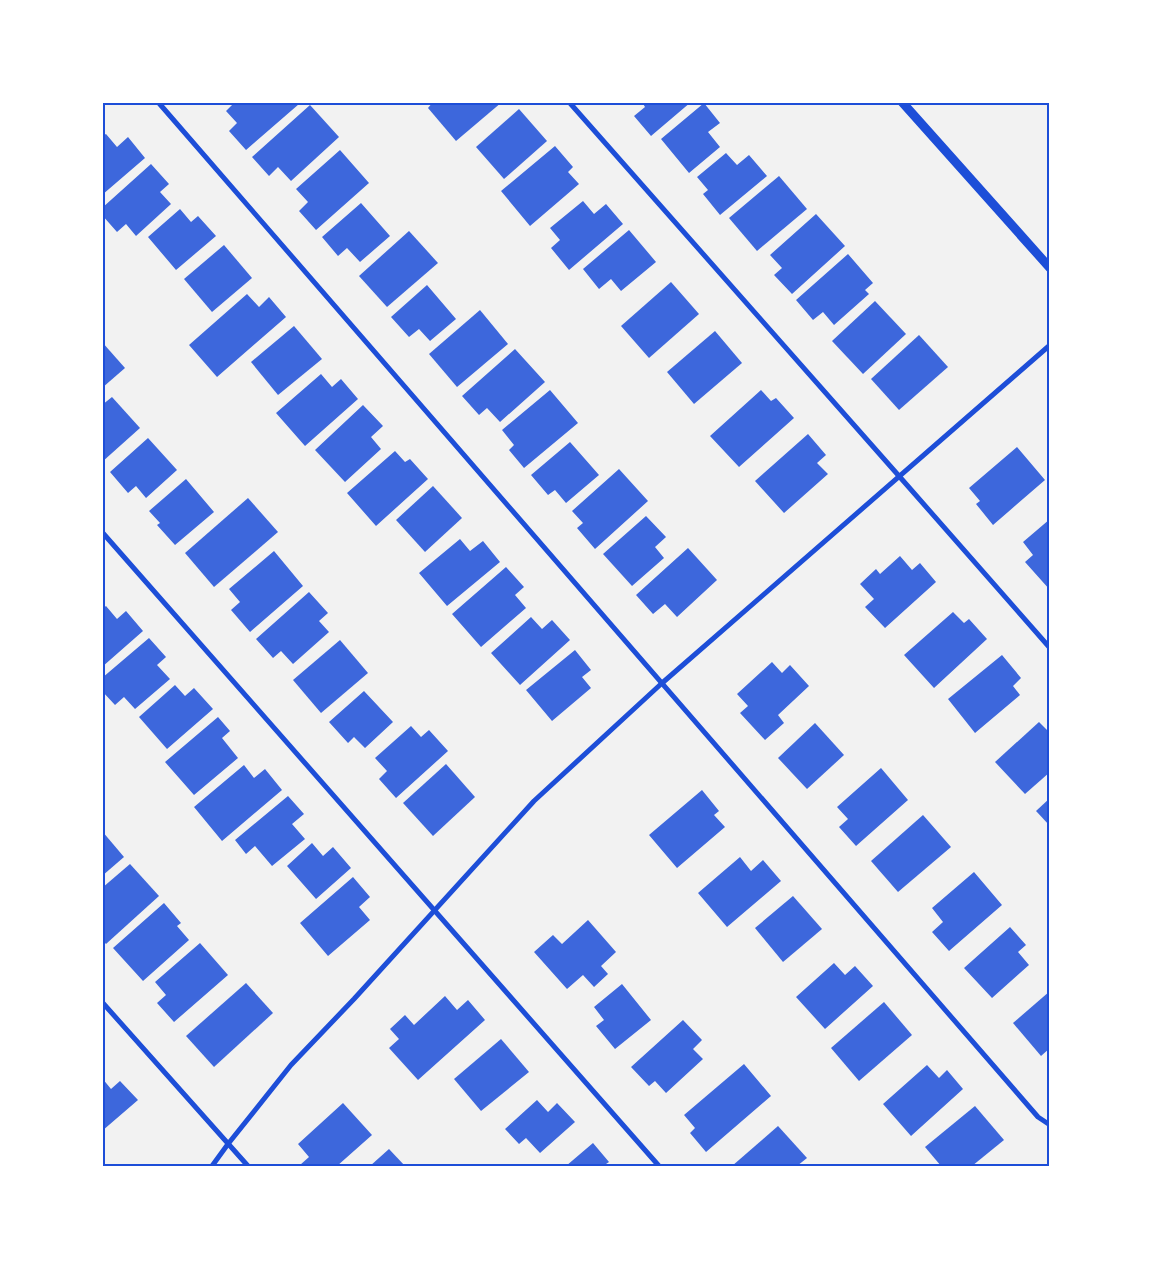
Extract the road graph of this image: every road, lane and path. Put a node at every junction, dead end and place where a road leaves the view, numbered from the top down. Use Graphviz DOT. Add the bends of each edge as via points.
graph roads {
  1 [pos="158,102"];
  2 [pos="569,102"];
  3 [pos="902,102"];
  4 [pos="1050,268"];
  5 [pos="1050,345"];
  6 [pos="899,476"];
  7 [pos="102,532"];
  8 [pos="1050,648"];
  9 [pos="661,684"];
  10 [pos="434,910"];
  11 [pos="102,1002"];
  12 [pos="1050,1126"];
  13 [pos="228,1144"];
  14 [pos="212,1166"];
  15 [pos="248,1166"];
  16 [pos="659,1166"];
  1 -- 9 [label="street"];
  2 -- 6 [label="street"];
  3 -- 4 [label="street"];
  5 -- 6 [label="street"];
  6 -- 8 [label="street"];
  6 -- 9 [label="street"];
  7 -- 10 [label="street"];
  9 -- 10 [label="street" via="534,800"];
  9 -- 12 [label="street" via="1038,1117"];
  10 -- 13 [label="street" via="291,1065"];
  10 -- 16 [label="street"];
  11 -- 13 [label="street"];
  13 -- 14 [label="street"];
  13 -- 15 [label="street"];
}
